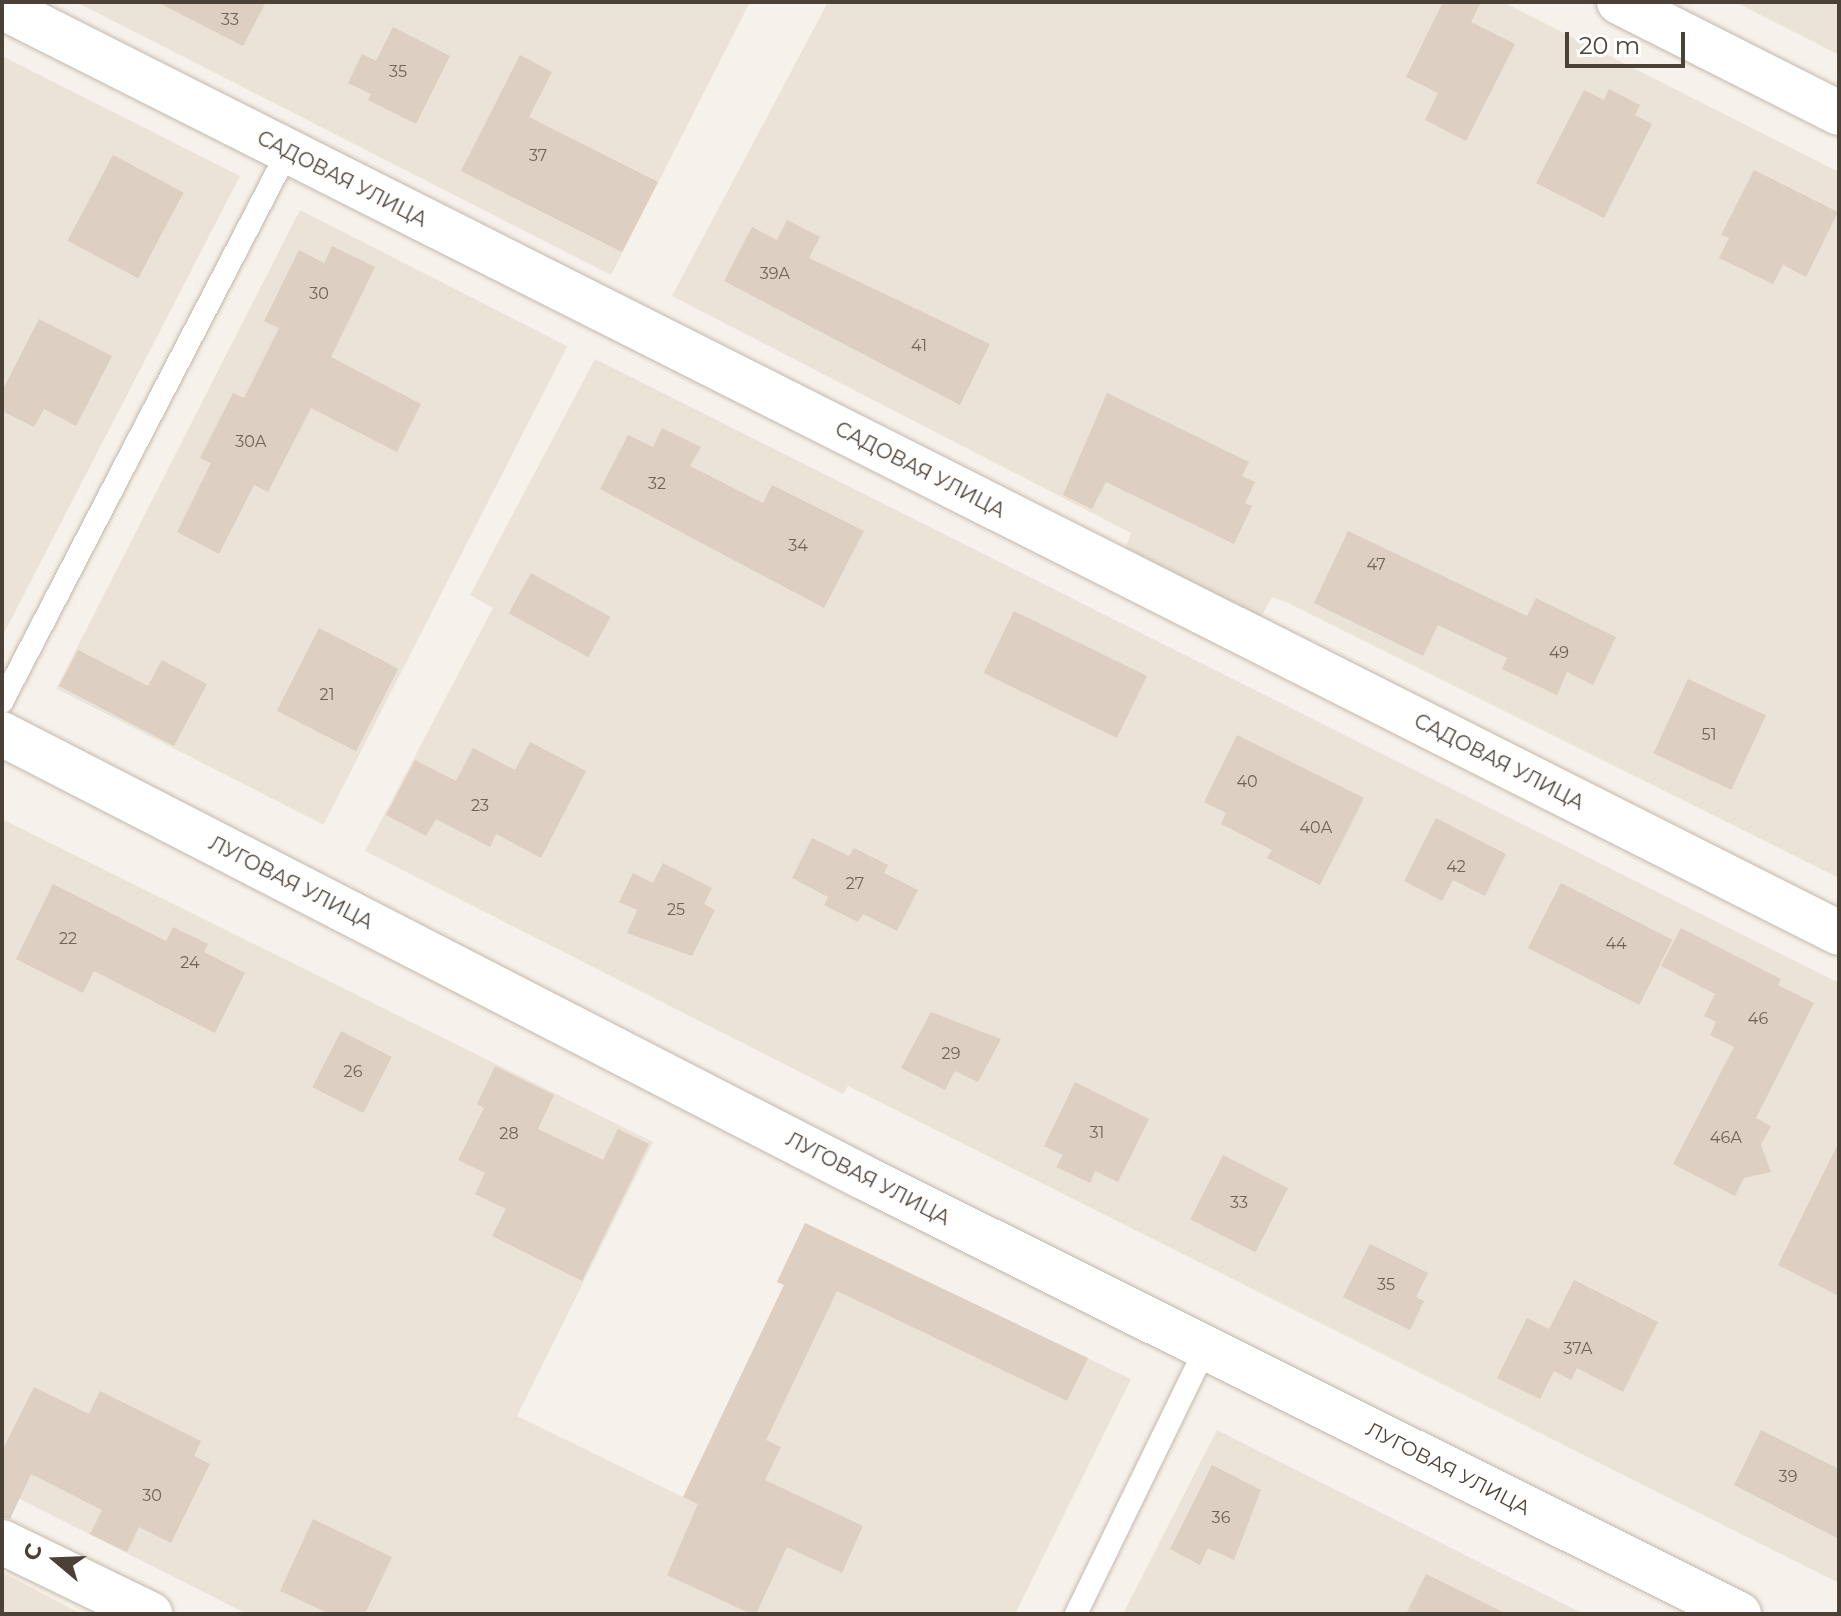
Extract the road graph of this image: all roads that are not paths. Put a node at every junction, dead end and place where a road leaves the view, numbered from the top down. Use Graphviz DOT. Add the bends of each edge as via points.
graph roads {
  1 [pos="1619,2"];
  2 [pos="2,7"];
  3 [pos="1839,113"];
  4 [pos="288,151"];
  5 [pos="2,702"];
  6 [pos="2,734"];
  7 [pos="1839,933"];
  8 [pos="1206,1348"];
  9 [pos="2,1542"];
  10 [pos="150,1614"];
  11 [pos="1076,1614"];
  12 [pos="1739,1614"];
  1 -- 3 [label="street"];
  2 -- 4 [label="street, САДОВАЯ УЛИЦА"];
  4 -- 5 [label="lane"];
  4 -- 7 [label="street, САДОВАЯ УЛИЦА"];
  6 -- 8 [label="street, ЛУГОВАЯ УЛИЦА"];
  8 -- 11 [label="lane"];
  8 -- 12 [label="street, ЛУГОВАЯ УЛИЦА"];
  9 -- 10 [label="street"];
}
